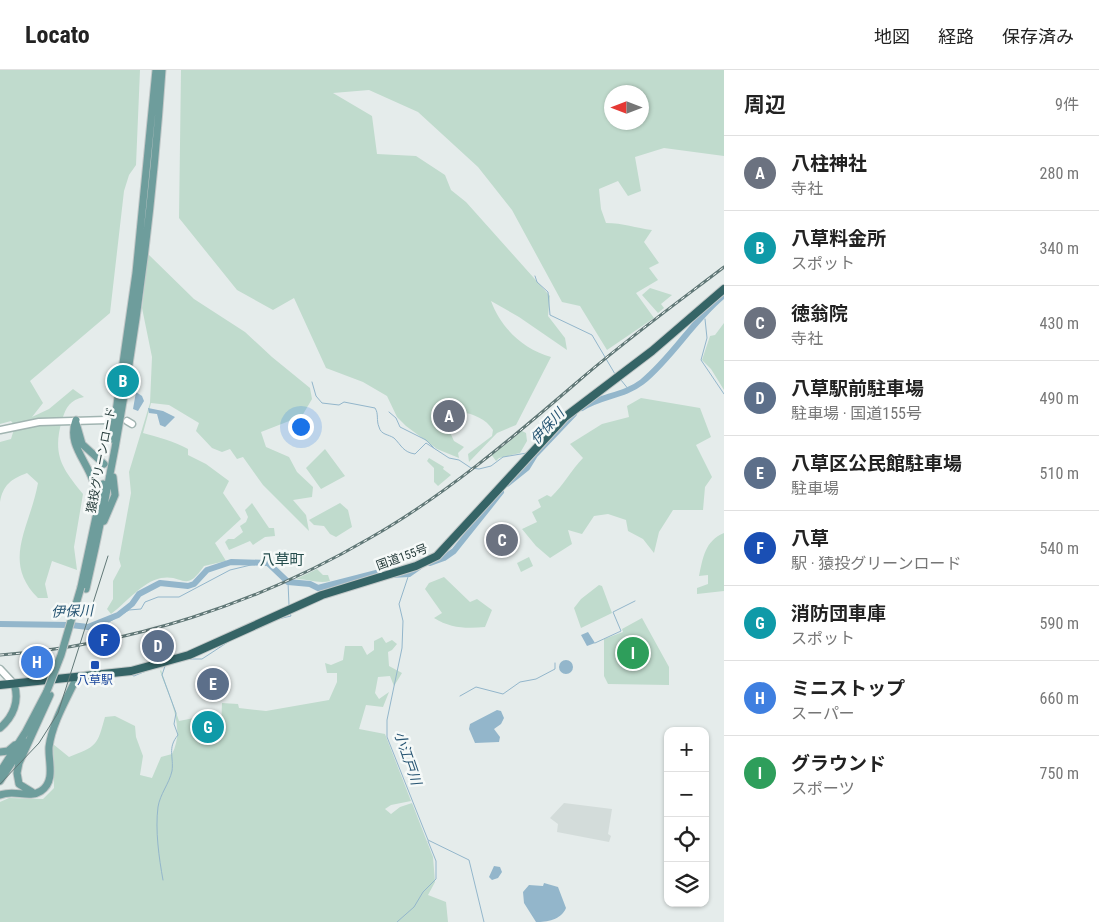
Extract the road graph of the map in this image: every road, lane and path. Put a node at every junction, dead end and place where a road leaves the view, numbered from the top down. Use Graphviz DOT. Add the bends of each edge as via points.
graph roads {
  1 [pos="156,70"];
  2 [pos="162,70"];
  3 [pos="724,289"];
  4 [pos="76,420"];
  5 [pos="107,420"];
  6 [pos="0,430"];
  7 [pos="104,464"];
  8 [pos="113,476"];
  9 [pos="97,539"];
  10 [pos="86,566"];
  11 [pos="84,588"];
  12 [pos="0,669"];
  13 [pos="76,679"];
  14 [pos="14,684"];
  15 [pos="0,685"];
  16 [pos="50,692"];
  17 [pos="0,728"];
  18 [pos="22,739"];
  19 [pos="0,752"];
  20 [pos="1,777"];
  21 [pos="39,792"];
  22 [pos="0,795"];
  1 -- 10 [label="main road, 猿投グリーンロード" via="130,329 114,432"];
  2 -- 9 [label="main road, 猿投グリーンロード" via="133,342"];
  3 -- 13 [label="highway, 国道155号" via="652,351 566,417 437,556 322,595 189,655 131,672"];
  4 -- 5 [label="main road"];
  4 -- 6 [label="main road" via="40,422"];
  4 -- 7 [label="main road" via="82,444"];
  4 -- 10 [label="main road" via="73,428 76,448 92,476 96,492"];
  8 -- 9 [label="main road" via="115,495"];
  9 -- 11 [label="main road, 猿投グリーンロード"];
  10 -- 11 [label="main road, 猿投グリーンロード"];
  11 -- 16 [label="main road, 猿投グリーンロード, bridge"];
  12 -- 14 [label="main road"];
  13 -- 14 [label="highway, 国道155号"];
  13 -- 21 [label="main road" via="50,740 50,780"];
  14 -- 15 [label="highway, 国道155号"];
  14 -- 17 [label="main road" via="14,708"];
  16 -- 18 [label="main road, 猿投グリーンロード"];
  16 -- 20 [label="main road, 猿投グリーンロード" via="30,734"];
  16 -- 21 [label="main road" via="17,773 22,787"];
  18 -- 19 [label="main road" via="8,751"];
  18 -- 20 [label="main road, 猿投グリーンロード"];
  21 -- 22 [label="main road"];
}
